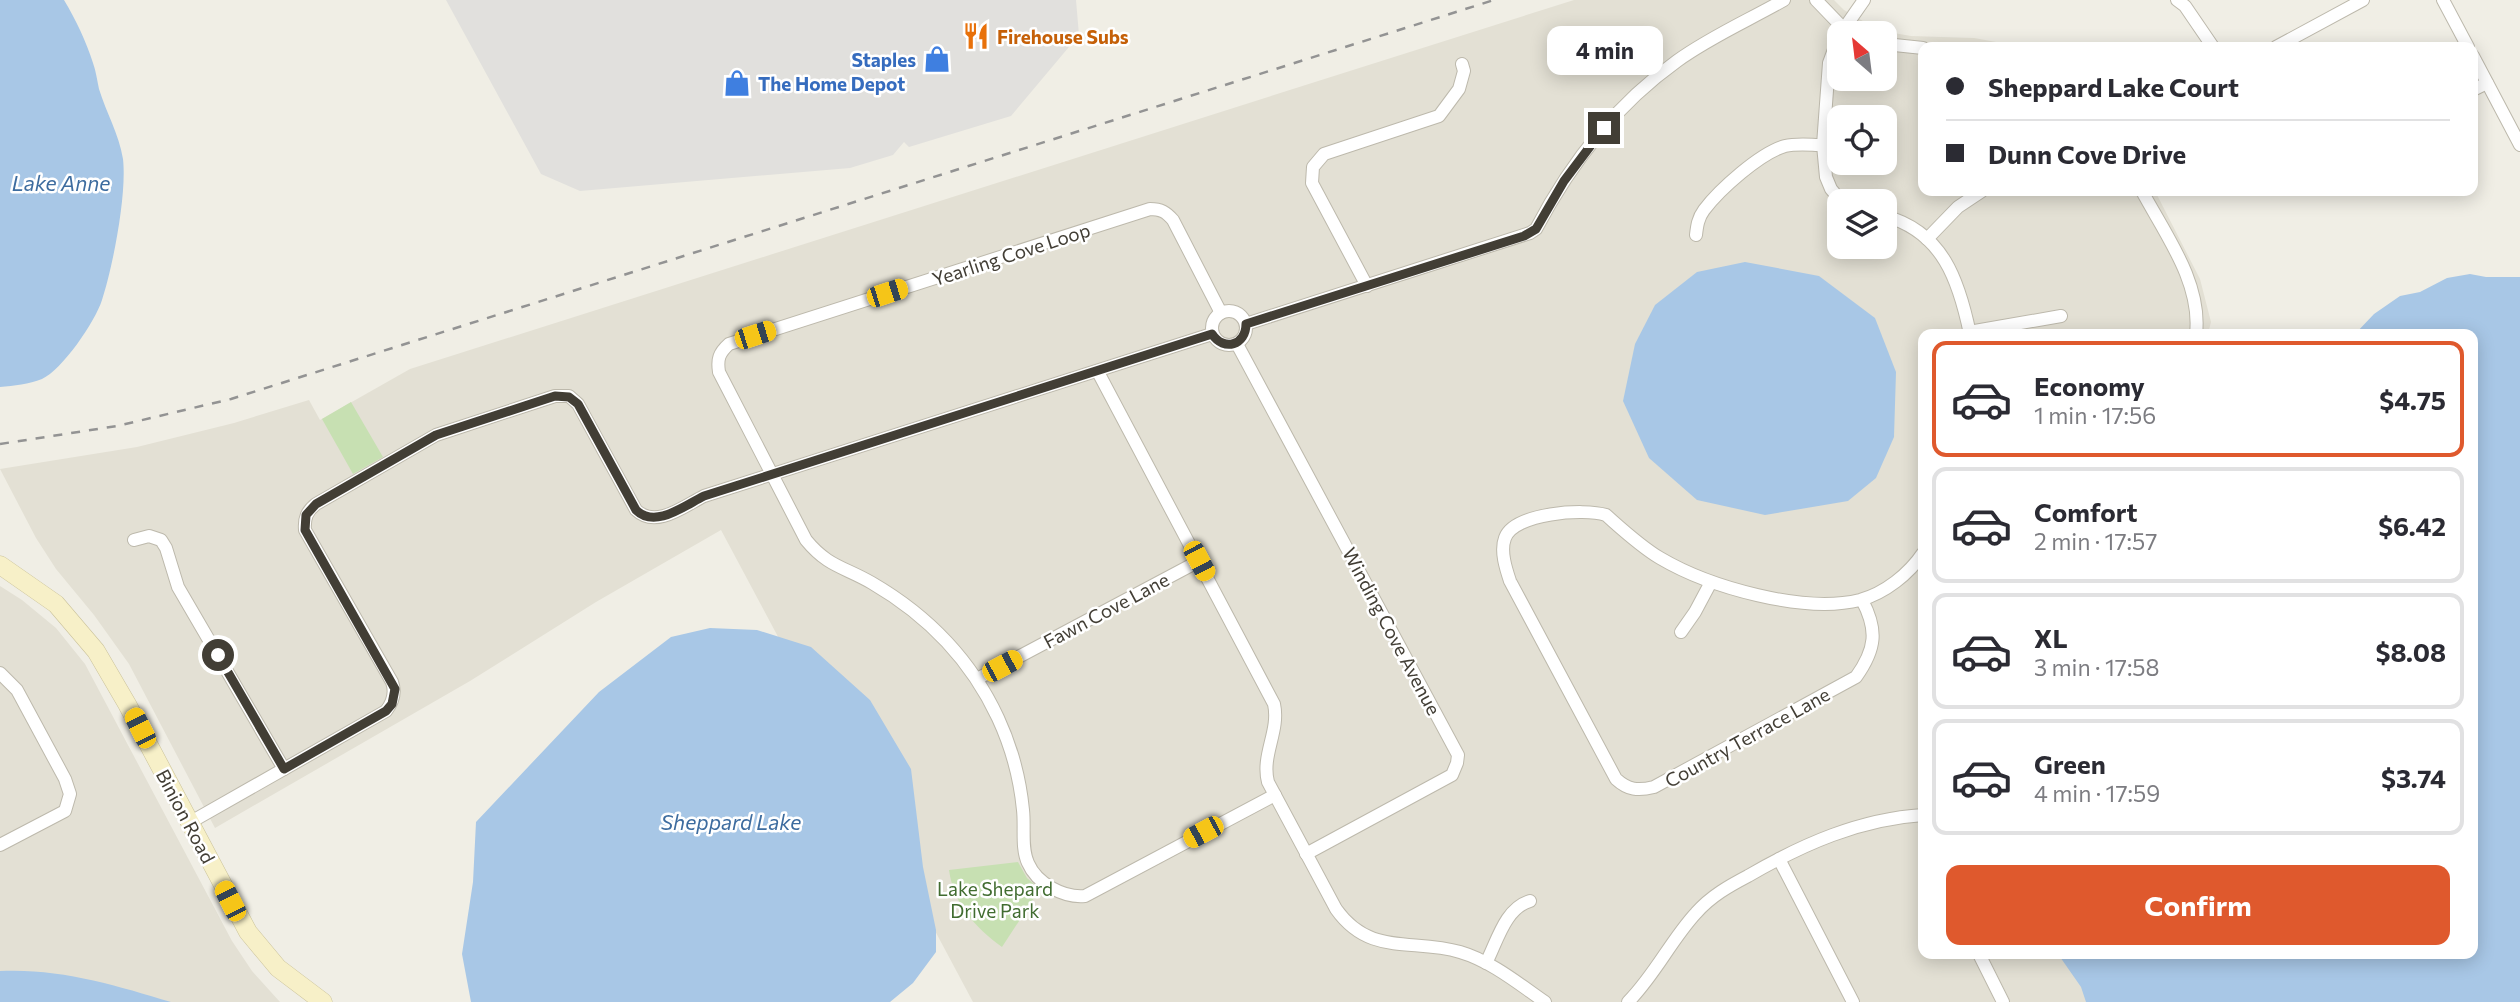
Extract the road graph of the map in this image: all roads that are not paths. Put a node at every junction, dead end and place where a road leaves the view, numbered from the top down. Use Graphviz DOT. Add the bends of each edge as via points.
graph roads {
  1 [pos="1784,0"];
  2 [pos="1816,0"];
  3 [pos="1864,0"];
  4 [pos="2177,0"];
  5 [pos="2363,0"];
  6 [pos="2443,0"];
  7 [pos="1834,21"];
  8 [pos="1851,21"];
  9 [pos="2210,42"];
  10 [pos="2285,42"];
  11 [pos="2465,42"];
  12 [pos="1897,45"];
  13 [pos="1918,47"];
  14 [pos="1462,64"];
  15 [pos="2478,66"];
  16 [pos="2487,83"];
  17 [pos="2478,88"];
  18 [pos="1827,90"];
  19 [pos="1823,145"];
  20 [pos="2520,145"];
  21 [pos="1831,189"];
  22 [pos="1974,196"];
  23 [pos="2145,196"];
  24 [pos="1897,221"];
  25 [pos="1696,235"];
  26 [pos="1927,239"];
  27 [pos="1367,286"];
  28 [pos="1221,313"];
  29 [pos="2061,316"];
  30 [pos="1246,324"];
  31 [pos="1968,329"];
  32 [pos="1991,329"];
  33 [pos="2196,329"];
  34 [pos="1212,334"];
  35 [pos="1237,344"];
  36 [pos="1098,372"];
  37 [pos="772,474"];
  38 [pos="134,540"];
  39 [pos="1918,559"];
  40 [pos="1199,561"];
  41 [pos="0,565"];
  42 [pos="1711,582"];
  43 [pos="1862,600"];
  44 [pos="1682,632"];
  45 [pos="0,673"];
  46 [pos="977,679"];
  47 [pos="284,769"];
  48 [pos="1275,794"];
  49 [pos="1918,816"];
  50 [pos="190,823"];
  51 [pos="0,845"];
  52 [pos="1306,854"];
  53 [pos="1779,859"];
  54 [pos="1530,901"];
  55 [pos="1982,959"];
  56 [pos="1486,963"];
  57 [pos="323,1002"];
  58 [pos="1545,1002"];
  59 [pos="1628,1002"];
  60 [pos="1853,1002"];
  61 [pos="2003,1002"];
  1 -- 27 [label="street" via="1678,60 1618,112 1564,181 1536,229"];
  2 -- 7 [label="street"];
  3 -- 8 [label="street"];
  4 -- 9 [label="street"];
  5 -- 10 [label="street"];
  6 -- 11 [label="street"];
  12 -- 13 [label="street"];
  14 -- 27 [label="street" via="1459,89 1439,116 1324,154 1313,167 1312,183"];
  15 -- 16 [label="street"];
  16 -- 17 [label="street"];
  16 -- 20 [label="street"];
  18 -- 19 [label="street"];
  19 -- 21 [label="street"];
  19 -- 25 [label="street" via="1787,145 1769,153 1704,209"];
  22 -- 26 [label="street"];
  23 -- 33 [label="street" via="2184,271 2198,312"];
  24 -- 26 [label="street"];
  26 -- 31 [label="street" via="1943,256 1959,288"];
  27 -- 30 [label="street"];
  28 -- 30 [label="street" via="1236,312"];
  28 -- 34 [label="street" via="1212,324"];
  28 -- 37 [label="street, Yearling Cove Loop" via="1173,220 1150,209 729,344 717,361 719,372"];
  29 -- 32 [label="street"];
  30 -- 35 [label="street" via="1245,335"];
  34 -- 35 [label="street" via="1225,345"];
  34 -- 36 [label="street"];
  35 -- 52 [label="street, Winding Cove Avenue" via="1458,755 1451,775"];
  36 -- 37 [label="street"];
  36 -- 40 [label="street"];
  37 -- 46 [label="street, Yearling Cove Loop" via="814,551 901,601 936,631"];
  37 -- 47 [label="street" via="704,496 658,518 646,517 636,510 578,404 562,396 436,435 316,504 306,515 305,530 392,682 394,696 386,711"];
  38 -- 47 [label="street" via="149,536 161,540 178,587"];
  39 -- 43 [label="street" via="1908,572"];
  40 -- 46 [label="street, Fawn Cove Lane"];
  40 -- 48 [label="street" via="1273,704 1276,726 1266,773"];
  41 -- 50 [label="main road, Binion Road" via="56,604 96,650"];
  42 -- 43 [label="street" via="1784,600"];
  42 -- 43 [label="street, Country Terrace Lane" via="1658,557 1596,512 1540,517 1506,536 1504,554 1510,581 1616,779 1634,790 1654,787 1856,677 1873,641 1873,626"];
  42 -- 44 [label="street"];
  45 -- 51 [label="street" via="16,690 70,794 65,811"];
  46 -- 48 [label="street, Yearling Cove Loop" via="1010,747 1023,808 1028,865 1048,885 1067,894 1085,895"];
  47 -- 50 [label="street"];
  48 -- 52 [label="street"];
  49 -- 53 [label="street" via="1839,832"];
  50 -- 57 [label="main road, Binion Road" via="233,907 265,954"];
  52 -- 56 [label="street" via="1340,916 1370,939 1449,950"];
  53 -- 59 [label="street" via="1708,900"];
  53 -- 60 [label="street"];
  54 -- 56 [label="street" via="1512,911"];
  55 -- 61 [label="street"];
  56 -- 58 [label="street"];
}
